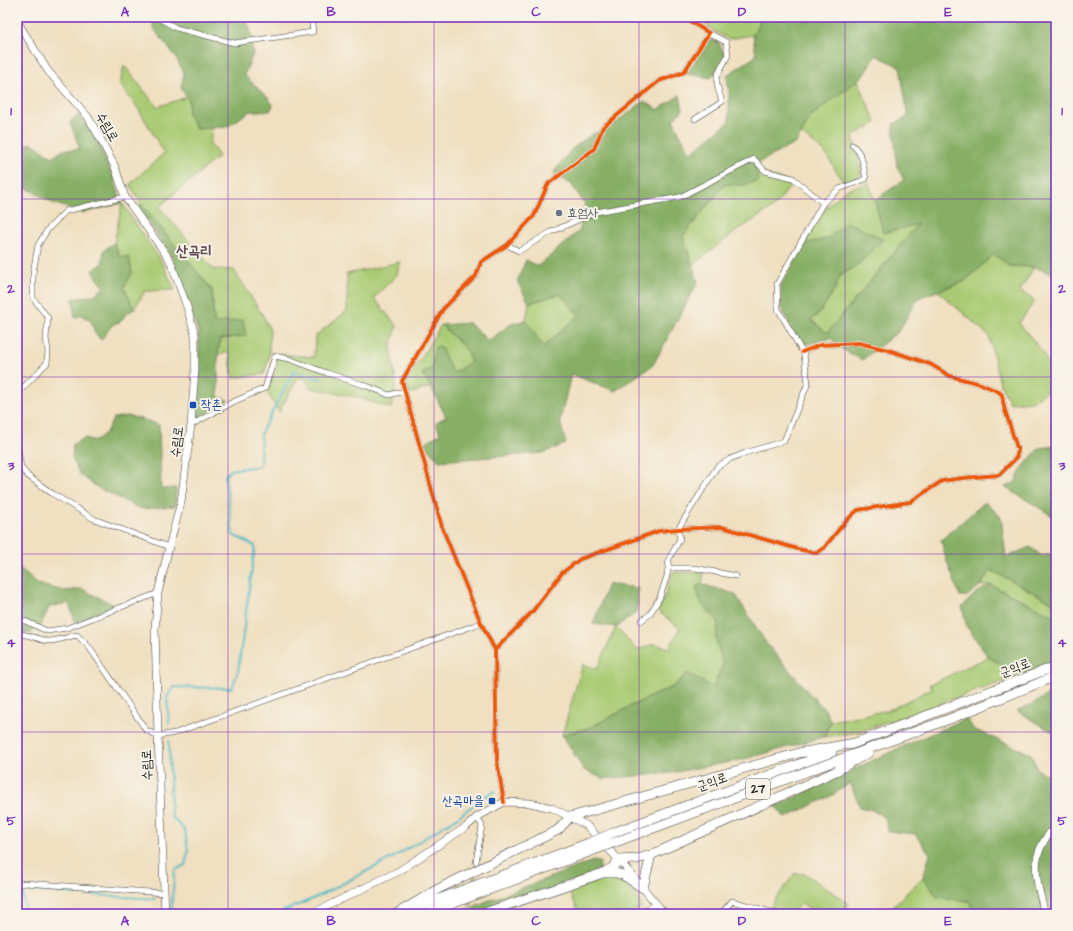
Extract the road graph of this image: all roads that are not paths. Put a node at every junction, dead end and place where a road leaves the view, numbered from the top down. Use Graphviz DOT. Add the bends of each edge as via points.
graph roads {
  1 [pos="157,17"];
  2 [pos="311,17"];
  3 [pos="690,17"];
  4 [pos="17,21"];
  5 [pos="709,33"];
  6 [pos="695,119"];
  7 [pos="852,145"];
  8 [pos="125,197"];
  9 [pos="823,203"];
  10 [pos="507,245"];
  11 [pos="802,352"];
  12 [pos="405,391"];
  13 [pos="17,394"];
  14 [pos="191,425"];
  15 [pos="17,443"];
  16 [pos="678,529"];
  17 [pos="169,547"];
  18 [pos="668,568"];
  19 [pos="736,576"];
  20 [pos="158,593"];
  21 [pos="17,620"];
  22 [pos="641,621"];
  23 [pos="481,623"];
  24 [pos="47,631"];
  25 [pos="17,634"];
  26 [pos="48,641"];
  27 [pos="494,650"];
  28 [pos="1056,666"];
  29 [pos="1056,676"];
  30 [pos="158,736"];
  31 [pos="896,738"];
  32 [pos="855,743"];
  33 [pos="504,802"];
  34 [pos="477,817"];
  35 [pos="570,817"];
  36 [pos="1056,826"];
  37 [pos="618,836"];
  38 [pos="591,846"];
  39 [pos="651,855"];
  40 [pos="619,860"];
  41 [pos="476,862"];
  42 [pos="603,873"];
  43 [pos="17,882"];
  44 [pos="643,888"];
  45 [pos="164,893"];
  46 [pos="657,905"];
  47 [pos="165,914"];
  48 [pos="312,914"];
  49 [pos="396,914"];
  50 [pos="400,914"];
  51 [pos="425,914"];
  52 [pos="474,914"];
  53 [pos="639,914"];
  54 [pos="665,914"];
  55 [pos="721,914"];
  56 [pos="778,914"];
  57 [pos="1045,914"];
  1 -- 2 [label="street" via="176,28 234,43 313,32"];
  3 -- 5 [label="street" via="691,22"];
  4 -- 8 [label="main road, 수림로" via="48,72 88,117 115,167"];
  5 -- 6 [label="street" via="726,42 728,55 717,76 722,102"];
  5 -- 10 [label="street" via="684,72 653,85 603,127 594,149 548,184 534,216"];
  7 -- 9 [label="street" via="862,156 866,179 839,189"];
  8 -- 13 [label="street" via="66,211 48,229 38,245 33,273 33,298 48,318 48,351 46,364"];
  8 -- 14 [label="main road, 수림로" via="170,260 189,314 195,335"];
  9 -- 10 [label="street" via="793,178 765,171 754,159 680,197 596,212 551,232 520,251"];
  9 -- 11 [label="street" via="777,284 778,309"];
  10 -- 12 [label="street" via="481,262 476,276 443,309 402,380"];
  11 -- 16 [label="street" via="808,383 784,441 745,453 717,467"];
  11 -- 16 [label="street" via="820,345 859,344 888,350 930,364 950,376 981,384 999,392 1018,451 1016,458 999,475 942,481 910,502 858,510 824,548 816,553 722,527"];
  12 -- 14 [label="street" via="389,395 290,359 275,356 265,388"];
  12 -- 23 [label="street" via="442,527"];
  14 -- 17 [label="main road, 수림로" via="181,502"];
  15 -- 17 [label="street" via="21,468 53,494 94,519"];
  16 -- 18 [label="street" via="680,538 669,559"];
  16 -- 27 [label="street" via="659,532 580,559 562,573 532,612"];
  17 -- 20 [label="main road, 수림로"];
  18 -- 19 [label="street" via="695,568"];
  18 -- 22 [label="street" via="660,597 650,614"];
  20 -- 24 [label="street" via="67,628"];
  20 -- 30 [label="main road, 수림로" via="155,629"];
  21 -- 24 [label="street"];
  23 -- 27 [label="street"];
  23 -- 30 [label="street" via="175,733"];
  24 -- 26 [label="street"];
  25 -- 26 [label="street"];
  26 -- 30 [label="street" via="77,635 80,637 146,730"];
  27 -- 33 [label="street" via="497,761"];
  28 -- 32 [label="highway, 군익로 / 27"];
  29 -- 31 [label="highway, 군익로 / 27"];
  30 -- 45 [label="main road, 수림로"];
  31 -- 37 [label="highway, 군익로 / 27"];
  31 -- 39 [label="highway" via="836,771"];
  32 -- 35 [label="highway" via="800,753"];
  32 -- 37 [label="highway, 군익로 / 27"];
  33 -- 34 [label="main road"];
  33 -- 35 [label="main road" via="530,803 552,808"];
  34 -- 41 [label="street" via="482,826"];
  34 -- 48 [label="main road" via="466,827 398,871"];
  35 -- 40 [label="main road" via="586,825"];
  35 -- 49 [label="highway" via="558,830 438,889"];
  36 -- 57 [label="main road" via="1038,850 1036,865"];
  37 -- 38 [label="highway, 군익로 / 27, bridge"];
  38 -- 50 [label="highway, 군익로 / 27"];
  38 -- 51 [label="highway, 군익로 / 27"];
  39 -- 40 [label="highway"];
  39 -- 44 [label="highway"];
  40 -- 42 [label="highway"];
  40 -- 44 [label="main road"];
  42 -- 44 [label="highway" via="623,875"];
  42 -- 52 [label="highway" via="487,912"];
  43 -- 45 [label="street"];
  44 -- 46 [label="main road"];
  45 -- 47 [label="main road, 수림로"];
  46 -- 53 [label="main road"];
  46 -- 54 [label="main road"];
  55 -- 56 [label="street" via="732,901"];
}
